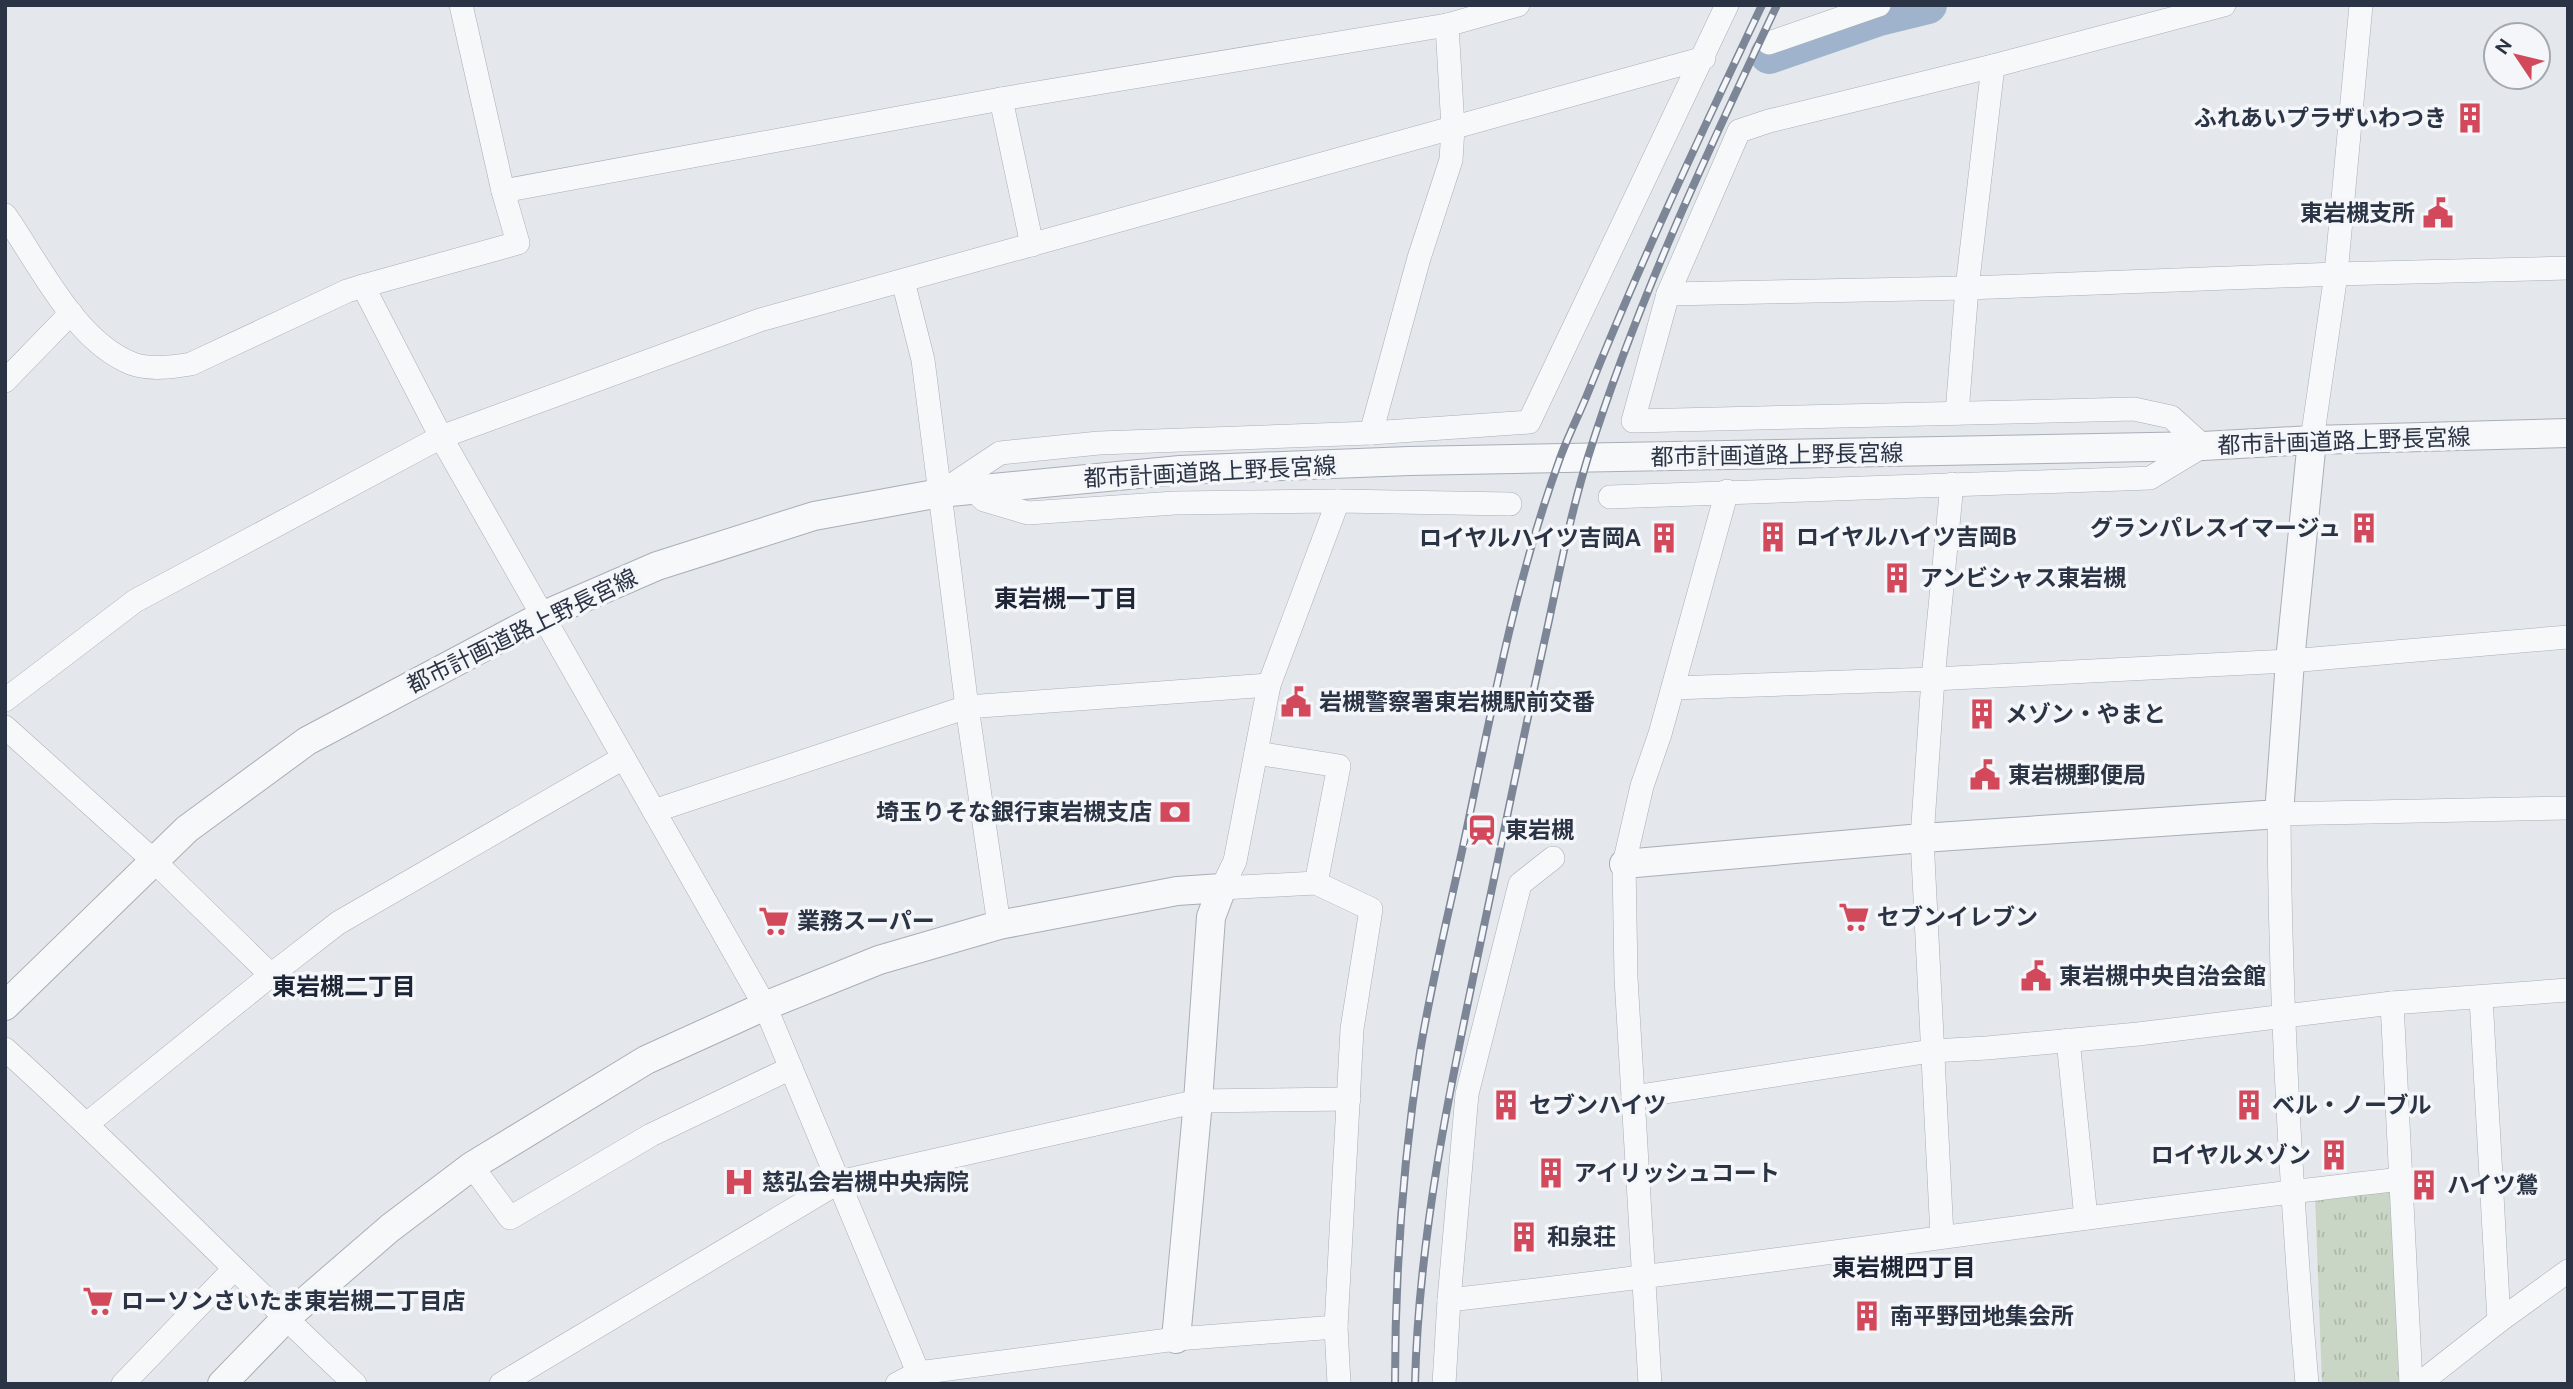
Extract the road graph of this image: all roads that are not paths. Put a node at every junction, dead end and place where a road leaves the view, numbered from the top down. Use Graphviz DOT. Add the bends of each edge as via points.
graph roads {
  1 [pos="461,5"];
  2 [pos="1518,5"];
  3 [pos="1727,5"];
  4 [pos="1879,5"];
  5 [pos="2224,5"];
  6 [pos="2361,5"];
  7 [pos="2172,12"];
  8 [pos="1447,25"];
  9 [pos="1769,43"];
  10 [pos="1704,58"];
  11 [pos="1993,66"];
  12 [pos="1001,99"];
  13 [pos="1453,128"];
  14 [pos="503,191"];
  15 [pos="5,215"];
  16 [pos="1032,245"];
  17 [pos="2568,268"];
  18 [pos="2336,274"];
  19 [pos="903,281"];
  20 [pos="363,286"];
  21 [pos="1967,288"];
  22 [pos="1668,294"];
  23 [pos="71,313"];
  24 [pos="5,381"];
  25 [pos="1957,413"];
  26 [pos="1371,433"];
  27 [pos="2568,433"];
  28 [pos="441,437"];
  29 [pos="2312,440"];
  30 [pos="2203,446"];
  31 [pos="1952,484"];
  32 [pos="973,489"];
  33 [pos="1727,491"];
  34 [pos="940,493"];
  35 [pos="1610,497"];
  36 [pos="1338,501"];
  37 [pos="1510,504"];
  38 [pos="544,615"];
  39 [pos="2568,637"];
  40 [pos="2290,660"];
  41 [pos="1933,680"];
  42 [pos="1269,685"];
  43 [pos="1673,688"];
  44 [pos="5,700"];
  45 [pos="967,707"];
  46 [pos="5,727"];
  47 [pos="1256,752"];
  48 [pos="623,758"];
  49 [pos="2568,808"];
  50 [pos="654,811"];
  51 [pos="2279,814"];
  52 [pos="1922,838"];
  53 [pos="1553,858"];
  54 [pos="154,861"];
  55 [pos="1624,864"];
  56 [pos="1316,883"];
  57 [pos="1223,888"];
  58 [pos="999,925"];
  59 [pos="271,975"];
  60 [pos="2568,990"];
  61 [pos="2481,997"];
  62 [pos="2392,1003"];
  63 [pos="5,1006"];
  64 [pos="765,1006"];
  65 [pos="2284,1017"];
  66 [pos="2068,1040"];
  67 [pos="5,1049"];
  68 [pos="1931,1051"];
  69 [pos="791,1068"];
  70 [pos="1633,1097"];
  71 [pos="1349,1099"];
  72 [pos="1198,1101"];
  73 [pos="88,1124"];
  74 [pos="472,1166"];
  75 [pos="2401,1179"];
  76 [pos="839,1182"];
  77 [pos="2291,1192"];
  78 [pos="2086,1219"];
  79 [pos="1942,1236"];
  80 [pos="234,1269"];
  81 [pos="2568,1271"];
  82 [pos="1643,1279"];
  83 [pos="1449,1300"];
  84 [pos="287,1317"];
  85 [pos="2499,1321"];
  86 [pos="1336,1327"];
  87 [pos="1176,1339"];
  88 [pos="921,1378"];
  89 [pos="342,1380"];
  90 [pos="123,1384"];
  91 [pos="222,1384"];
  92 [pos="501,1384"];
  93 [pos="897,1384"];
  94 [pos="1339,1384"];
  95 [pos="1444,1384"];
  96 [pos="1650,1384"];
  97 [pos="2307,1384"];
  98 [pos="2411,1384"];
  99 [pos="2419,1384"];
  1 -- 14 [label="street"];
  2 -- 8 [label="street"];
  3 -- 10 [label="street"];
  4 -- 9 [label="street"];
  5 -- 7 [label="street"];
  6 -- 18 [label="street"];
  7 -- 11 [label="street"];
  8 -- 12 [label="street"];
  8 -- 13 [label="street"];
  10 -- 13 [label="street"];
  10 -- 26 [label="street" via="1529,422"];
  11 -- 21 [label="street"];
  11 -- 22 [label="street" via="1738,131"];
  12 -- 14 [label="street"];
  12 -- 16 [label="street"];
  13 -- 16 [label="street"];
  13 -- 26 [label="street" via="1451,160"];
  14 -- 20 [label="street" via="518,243"];
  15 -- 23 [label="street"];
  16 -- 19 [label="street"];
  17 -- 18 [label="street"];
  18 -- 21 [label="street"];
  18 -- 29 [label="street"];
  19 -- 28 [label="street" via="760,320"];
  19 -- 34 [label="street" via="923,360"];
  20 -- 23 [label="street" via="191,364 168,368 134,365 110,352"];
  20 -- 28 [label="street"];
  21 -- 22 [label="street"];
  21 -- 25 [label="street"];
  22 -- 25 [label="street" via="1633,421"];
  23 -- 24 [label="street"];
  25 -- 30 [label="street" via="2134,409 2171,417"];
  26 -- 34 [label="street" via="1099,443 1000,453"];
  27 -- 29 [label="street, 都市計画道路上野長宮線"];
  28 -- 38 [label="street"];
  28 -- 44 [label="street" via="135,601"];
  29 -- 30 [label="street, 都市計画道路上野長宮線"];
  29 -- 40 [label="street"];
  30 -- 31 [label="street" via="2150,478"];
  30 -- 32 [label="street, 都市計画道路上野長宮線" via="1409,461 1180,470"];
  31 -- 33 [label="street"];
  31 -- 41 [label="street"];
  32 -- 34 [label="street, 都市計画道路上野長宮線"];
  32 -- 36 [label="street" via="984,500 1028,513 1175,503"];
  33 -- 35 [label="street"];
  33 -- 43 [label="street"];
  34 -- 38 [label="street, 都市計画道路上野長宮線" via="801,520 657,566"];
  34 -- 45 [label="street"];
  36 -- 37 [label="street"];
  36 -- 42 [label="street"];
  38 -- 48 [label="street"];
  38 -- 54 [label="street, 都市計画道路上野長宮線" via="307,741 187,829"];
  39 -- 40 [label="street"];
  40 -- 41 [label="street"];
  40 -- 51 [label="street"];
  41 -- 43 [label="street"];
  41 -- 52 [label="street"];
  42 -- 45 [label="street"];
  42 -- 47 [label="street"];
  43 -- 55 [label="street" via="1642,786"];
  45 -- 50 [label="street"];
  45 -- 58 [label="street"];
  46 -- 54 [label="street"];
  47 -- 56 [label="street" via="1339,766"];
  47 -- 57 [label="street" via="1235,861"];
  48 -- 50 [label="street"];
  48 -- 59 [label="street" via="338,923"];
  49 -- 51 [label="street"];
  50 -- 64 [label="street"];
  51 -- 52 [label="street"];
  51 -- 65 [label="street"];
  52 -- 55 [label="street"];
  52 -- 68 [label="street"];
  53 -- 83 [label="street" via="1520,884 1467,1094"];
  54 -- 59 [label="street"];
  54 -- 63 [label="street, 都市計画道路上野長宮線"];
  55 -- 70 [label="street"];
  56 -- 57 [label="street"];
  56 -- 71 [label="street" via="1371,909 1352,1029"];
  57 -- 58 [label="street" via="1177,891"];
  57 -- 72 [label="street" via="1211,917"];
  58 -- 64 [label="street" via="879,960"];
  59 -- 73 [label="street"];
  60 -- 61 [label="street"];
  61 -- 62 [label="street"];
  61 -- 85 [label="street"];
  62 -- 65 [label="street"];
  62 -- 75 [label="street"];
  64 -- 69 [label="street"];
  64 -- 74 [label="street" via="646,1060"];
  65 -- 66 [label="street"];
  65 -- 77 [label="street"];
  66 -- 68 [label="street"];
  66 -- 78 [label="street"];
  67 -- 73 [label="street"];
  68 -- 70 [label="street"];
  68 -- 79 [label="street"];
  69 -- 74 [label="street" via="651,1135 510,1218"];
  69 -- 76 [label="street"];
  70 -- 82 [label="street"];
  71 -- 72 [label="street"];
  71 -- 86 [label="street"];
  72 -- 76 [label="street"];
  72 -- 87 [label="street"];
  73 -- 80 [label="street"];
  74 -- 84 [label="street" via="390,1228"];
  75 -- 77 [label="street"];
  75 -- 98 [label="street"];
  76 -- 88 [label="street"];
  76 -- 92 [label="street"];
  77 -- 78 [label="street"];
  77 -- 97 [label="street"];
  78 -- 79 [label="street"];
  79 -- 82 [label="street"];
  80 -- 84 [label="street"];
  80 -- 90 [label="street"];
  81 -- 85 [label="street"];
  82 -- 83 [label="street"];
  82 -- 96 [label="street"];
  83 -- 95 [label="street"];
  84 -- 89 [label="street"];
  84 -- 91 [label="street"];
  85 -- 99 [label="street"];
  86 -- 87 [label="street"];
  86 -- 94 [label="street"];
  87 -- 88 [label="street"];
  88 -- 93 [label="street"];
}
